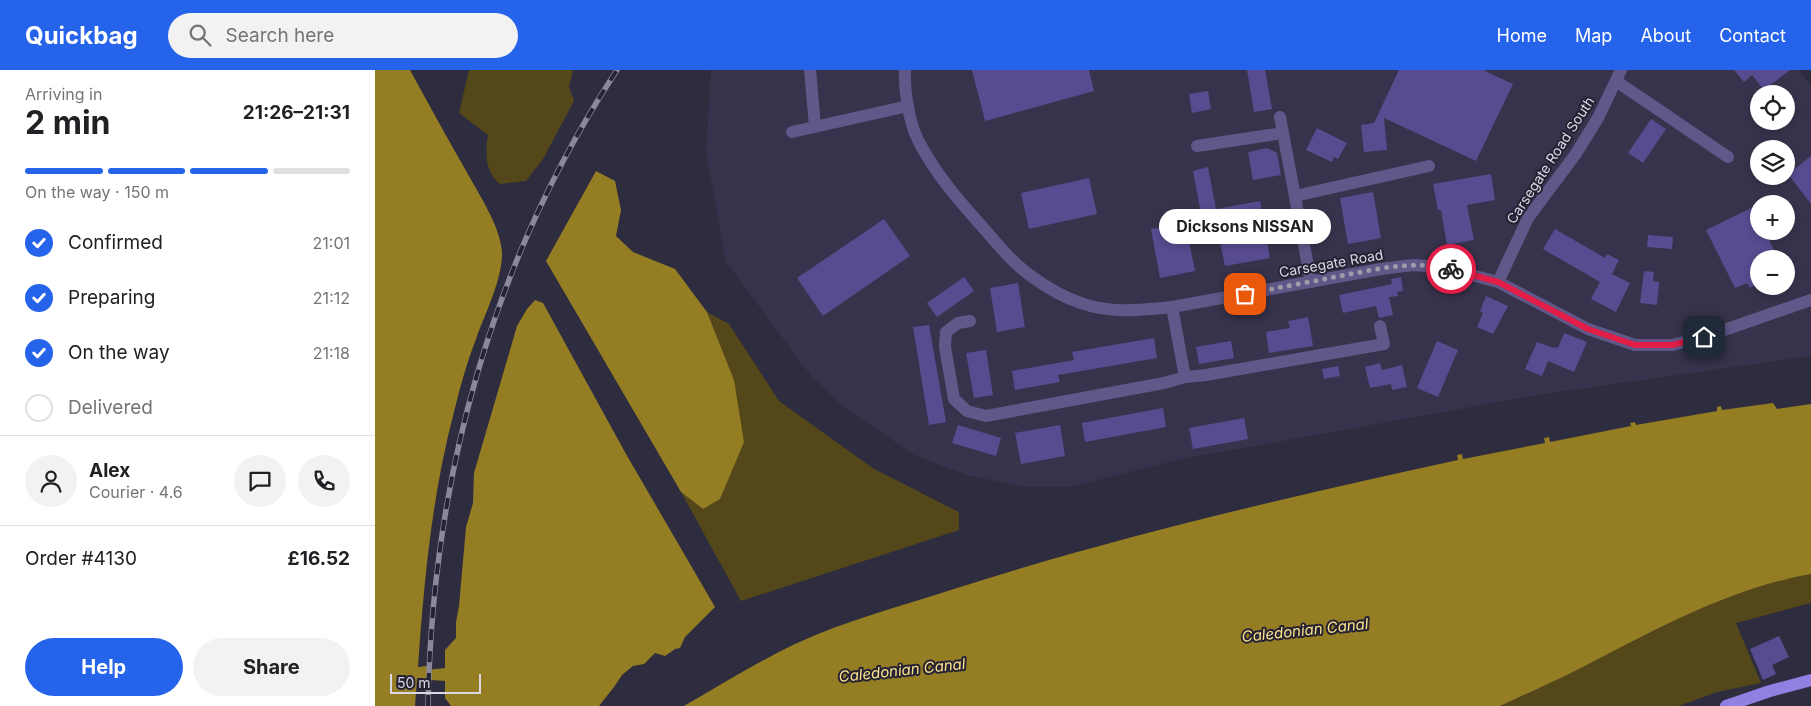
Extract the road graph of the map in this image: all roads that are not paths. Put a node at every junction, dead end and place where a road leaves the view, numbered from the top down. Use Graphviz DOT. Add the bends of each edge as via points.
graph roads {
  1 [pos="811,70"];
  2 [pos="905,70"];
  3 [pos="1618,76"];
  4 [pos="907,106"];
  5 [pos="1280,117"];
  6 [pos="815,126"];
  7 [pos="792,132"];
  8 [pos="1283,133"];
  9 [pos="1197,146"];
  10 [pos="1728,157"];
  11 [pos="1429,166"];
  12 [pos="1295,196"];
  13 [pos="1311,282"];
  14 [pos="1498,282"];
  15 [pos="1811,300"];
  16 [pos="1172,307"];
  17 [pos="970,321"];
  18 [pos="1380,326"];
  19 [pos="1185,377"];
  20 [pos="1811,680"];
  21 [pos="1726,706"];
  1 -- 6 [label="street"];
  2 -- 4 [label="street, Carsegate Road"];
  3 -- 10 [label="street, Carsegate Road South"];
  3 -- 14 [label="street, Carsegate Road South" via="1598,118 1575,155 1528,218"];
  4 -- 6 [label="street"];
  4 -- 16 [label="street, Carsegate Road" via="917,139 936,170 963,206 1008,256 1031,276 1082,304 1112,310"];
  5 -- 8 [label="street"];
  6 -- 7 [label="street"];
  8 -- 9 [label="street"];
  8 -- 12 [label="street"];
  11 -- 12 [label="street"];
  12 -- 13 [label="street"];
  13 -- 14 [label="street, Carsegate Road" via="1413,265 1441,267"];
  13 -- 16 [label="street, Carsegate Road"];
  14 -- 15 [label="street, Carsegate Road" via="1588,329 1635,345 1672,345 1704,337"];
  16 -- 19 [label="street"];
  17 -- 19 [label="street" via="958,323 946,332 945,347 954,399 967,411 986,416"];
  18 -- 19 [label="street" via="1384,344"];
  20 -- 21 [label="main road"];
}
